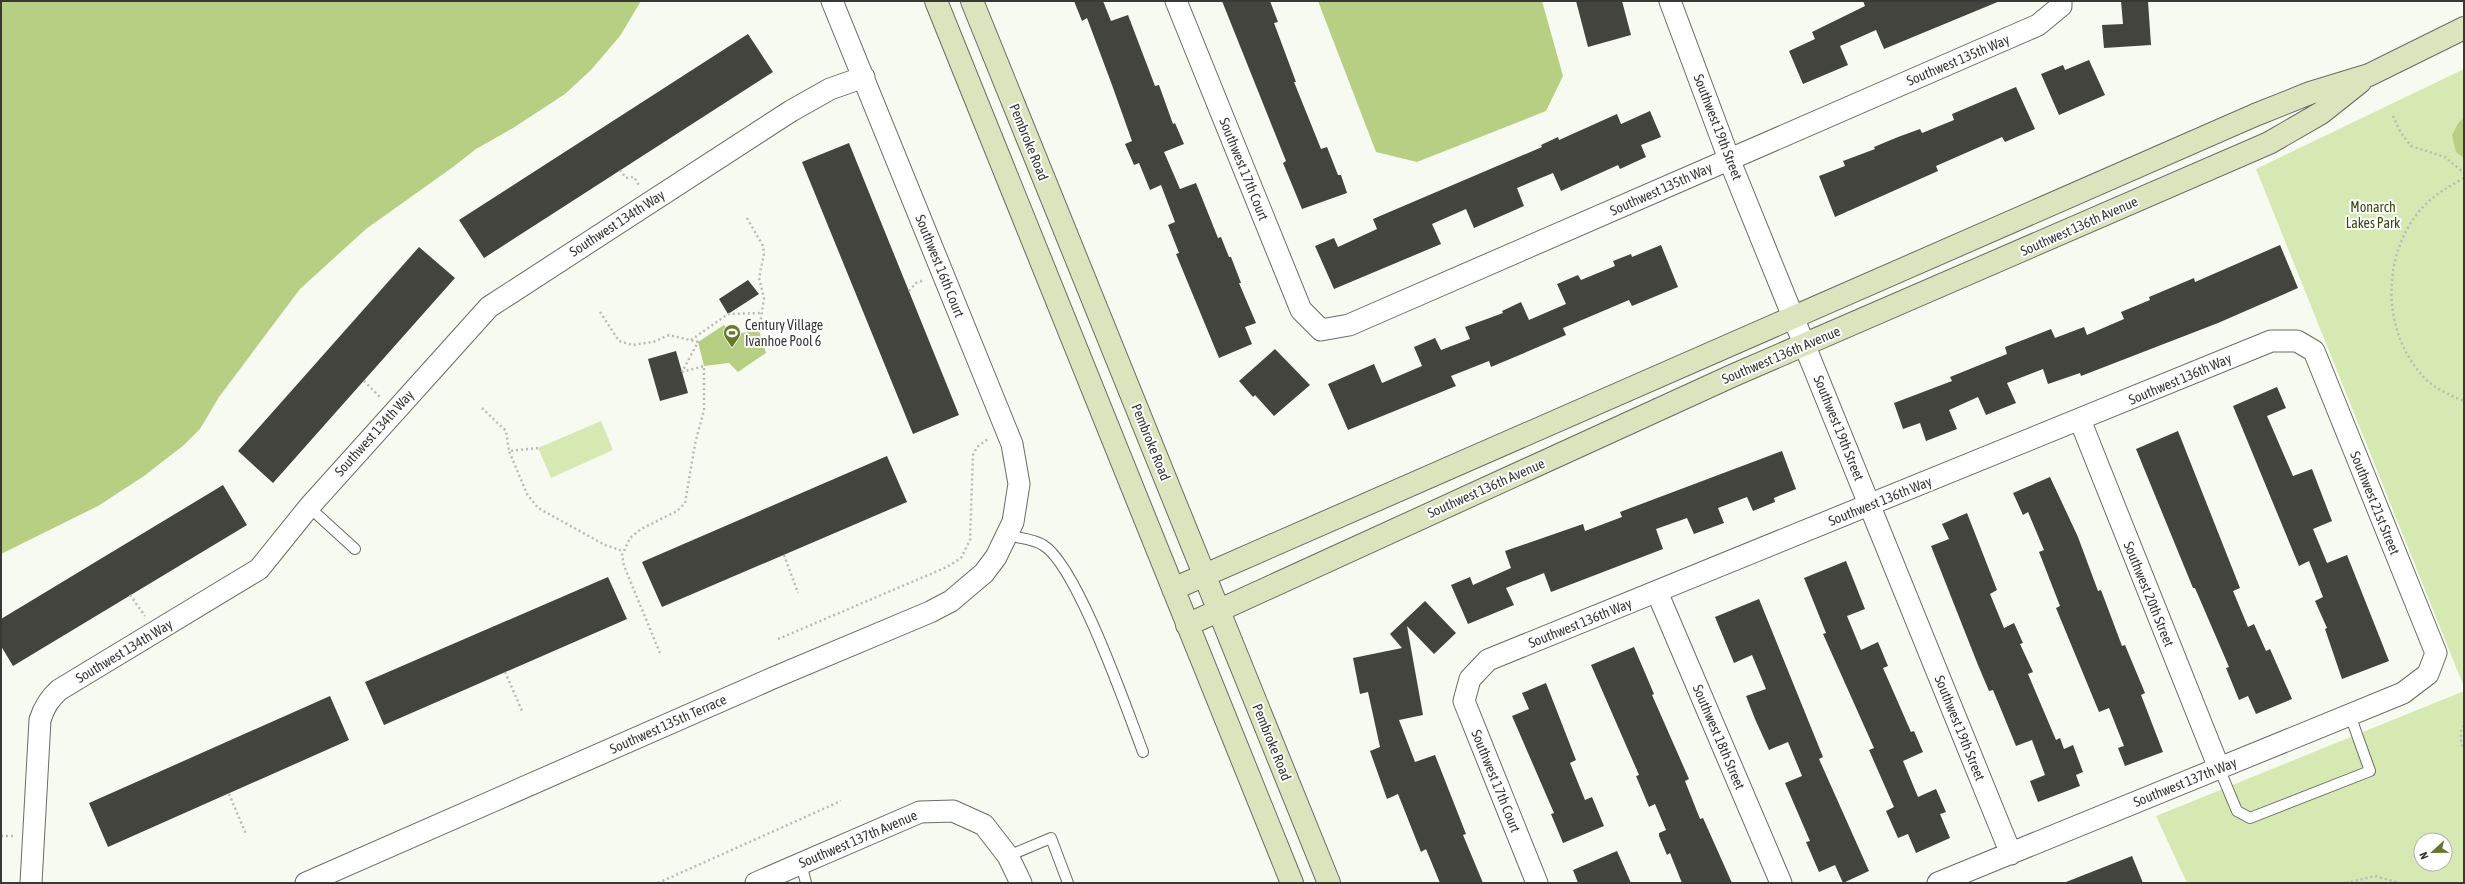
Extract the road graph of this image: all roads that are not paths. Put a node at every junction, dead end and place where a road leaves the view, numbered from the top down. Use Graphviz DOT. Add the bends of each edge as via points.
graph roads {
  1 [pos="832,1"];
  2 [pos="936,1"];
  3 [pos="972,1"];
  4 [pos="1176,1"];
  5 [pos="1670,1"];
  6 [pos="2061,3"];
  7 [pos="2464,28"];
  8 [pos="2369,75"];
  9 [pos="864,77"];
  10 [pos="1730,159"];
  11 [pos="1792,316"];
  12 [pos="1321,330"];
  13 [pos="2297,341"];
  14 [pos="1805,345"];
  15 [pos="2080,420"];
  16 [pos="1870,505"];
  17 [pos="310,507"];
  18 [pos="1008,535"];
  19 [pos="356,549"];
  20 [pos="1205,575"];
  21 [pos="1172,589"];
  22 [pos="1657,592"];
  23 [pos="1220,610"];
  24 [pos="1186,625"];
  25 [pos="2428,674"];
  26 [pos="1470,679"];
  27 [pos="2350,715"];
  28 [pos="1143,752"];
  29 [pos="2219,768"];
  30 [pos="2011,854"];
  31 [pos="1008,856"];
  32 [pos="804,873"];
  33 [pos="31,883"];
  34 [pos="306,883"];
  35 [pos="756,883"];
  36 [pos="1021,883"];
  37 [pos="1068,883"];
  38 [pos="1292,883"];
  39 [pos="1328,883"];
  40 [pos="1536,883"];
  41 [pos="1781,883"];
  42 [pos="1938,883"];
  1 -- 9 [label="street, Southwest 16th Court"];
  2 -- 21 [label="street"];
  3 -- 20 [label="street, Pembroke Road"];
  4 -- 12 [label="street, Southwest 17th Court" via="1301,310"];
  5 -- 10 [label="street, Southwest 19th Street"];
  6 -- 10 [label="street, Southwest 135th Way" via="2038,25"];
  7 -- 8 [label="street, Southwest 136th Avenue"];
  8 -- 11 [label="street, Southwest 136th Avenue" via="2310,93 2255,115"];
  8 -- 14 [label="street, Southwest 136th Avenue" via="2321,113 2269,143"];
  9 -- 17 [label="street, Southwest 134th Way" via="830,89 791,111 489,307"];
  9 -- 18 [label="street, Southwest 16th Court" via="1012,444 1020,484"];
  10 -- 11 [label="street, Southwest 19th Street"];
  10 -- 12 [label="street, Southwest 135th Way" via="1349,325"];
  11 -- 14 [label="street, Southwest 19th Street"];
  11 -- 20 [label="street, Southwest 136th Avenue" via="1361,509"];
  13 -- 15 [label="street, Southwest 136th Way" via="2271,341"];
  13 -- 25 [label="street, Southwest 21st Street" via="2314,351 2436,653"];
  14 -- 16 [label="street, Southwest 19th Street"];
  14 -- 23 [label="street, Southwest 136th Avenue" via="1363,543"];
  15 -- 16 [label="street, Southwest 136th Way"];
  15 -- 29 [label="street, Southwest 20th Street"];
  16 -- 22 [label="street, Southwest 136th Way"];
  16 -- 30 [label="street, Southwest 19th Street"];
  17 -- 19 [label="lane"];
  17 -- 33 [label="street, Southwest 134th Way" via="259,569 59,690 44,708 40,720"];
  18 -- 28 [label="lane" via="1043,545 1068,572 1099,640"];
  18 -- 34 [label="street, Southwest 135th Terrace" via="984,573 951,601 930,612 773,678"];
  20 -- 21 [label="street, Southwest 136th Avenue"];
  20 -- 23 [label="street, Pembroke Road"];
  21 -- 24 [label="street"];
  22 -- 26 [label="street, Southwest 136th Way" via="1488,660"];
  22 -- 41 [label="street, Southwest 18th Street"];
  23 -- 24 [label="street, Southwest 136th Avenue"];
  23 -- 39 [label="street, Pembroke Road"];
  24 -- 38 [label="street"];
  25 -- 27 [label="street, Southwest 137th Way" via="2403,694"];
  26 -- 40 [label="street, Southwest 17th Court" via="1464,701"];
  27 -- 29 [label="street, Southwest 137th Way"];
  27 -- 29 [label="lane" via="2370,772 2250,818 2237,811"];
  29 -- 30 [label="street, Southwest 137th Way"];
  30 -- 42 [label="street, Southwest 137th Way"];
  31 -- 32 [label="street, Southwest 137th Avenue" via="984,825 953,811 920,812"];
  31 -- 36 [label="street"];
  31 -- 37 [label="lane" via="1051,838"];
  32 -- 35 [label="street, Southwest 137th Avenue"];
}
